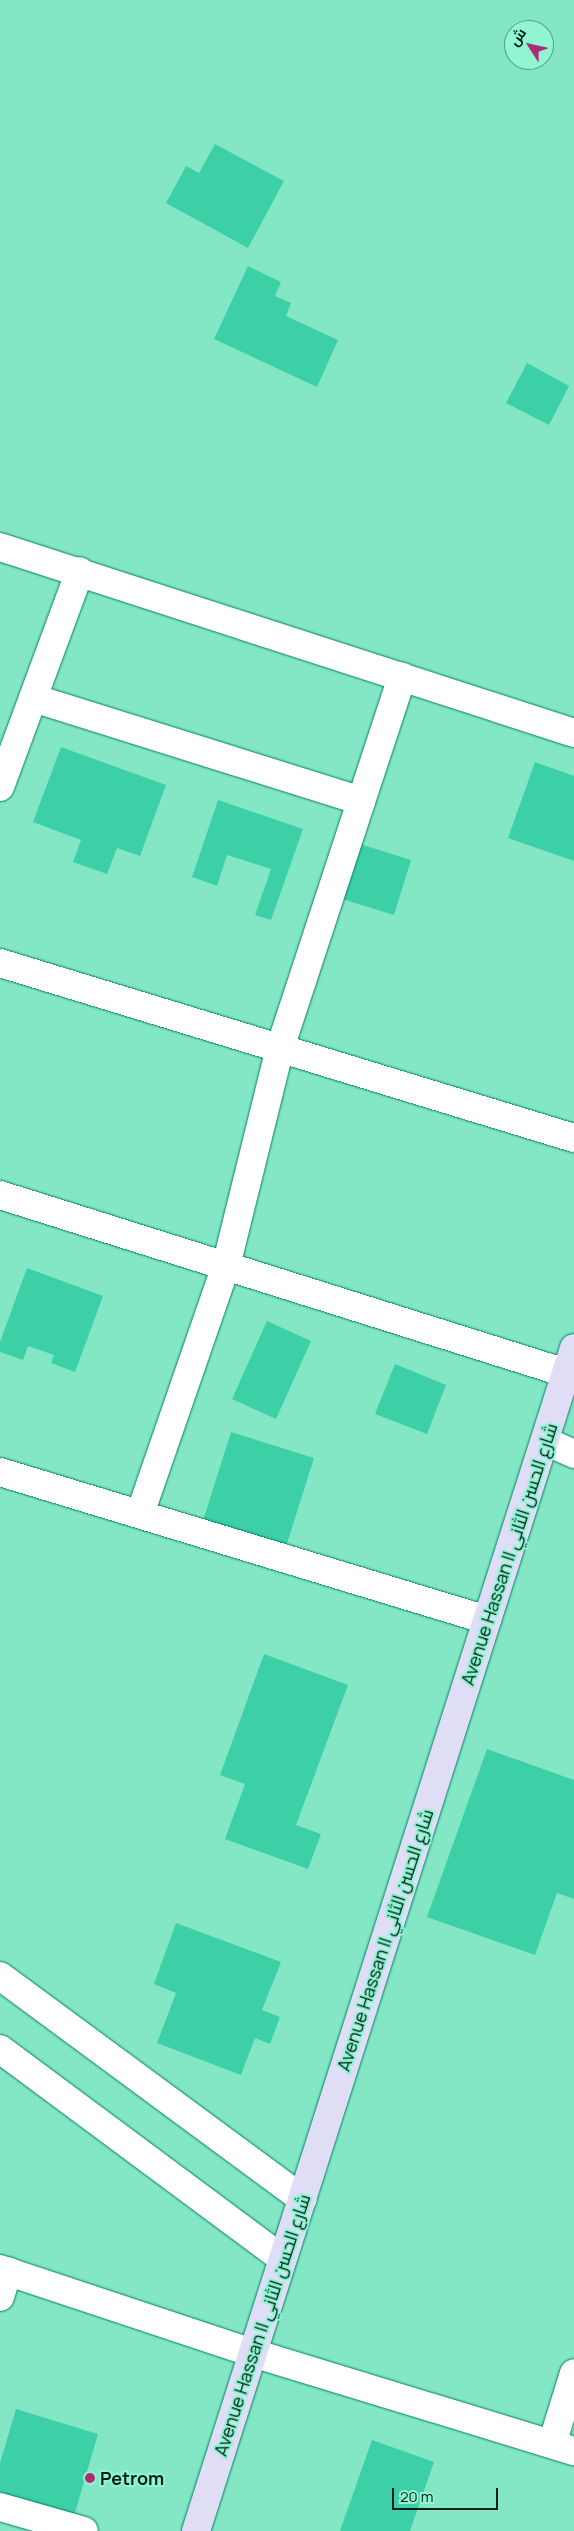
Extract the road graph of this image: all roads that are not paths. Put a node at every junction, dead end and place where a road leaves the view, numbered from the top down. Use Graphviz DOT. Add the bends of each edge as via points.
graph roads {
  1 [pos="0,547"];
  2 [pos="80,571"];
  3 [pos="402,676"];
  4 [pos="32,698"];
  5 [pos="574,733"];
  6 [pos="3,772"];
  7 [pos="361,801"];
  8 [pos="0,963"];
  9 [pos="280,1048"];
  10 [pos="574,1138"];
  11 [pos="0,1195"];
  12 [pos="226,1266"];
  13 [pos="570,1360"];
  14 [pos="545,1441"];
  15 [pos="574,1454"];
  16 [pos="0,1472"];
  17 [pos="140,1514"];
  18 [pos="488,1620"];
  19 [pos="0,1976"];
  20 [pos="0,2049"];
  21 [pos="303,2198"];
  22 [pos="284,2259"];
  23 [pos="4,2270"];
  24 [pos="0,2297"];
  25 [pos="254,2353"];
  26 [pos="574,2373"];
  27 [pos="563,2448"];
  28 [pos="0,2507"];
  29 [pos="84,2531"];
  30 [pos="196,2531"];
  1 -- 2 [label="street"];
  2 -- 3 [label="street"];
  2 -- 4 [label="street"];
  3 -- 5 [label="street"];
  3 -- 7 [label="street"];
  4 -- 6 [label="street"];
  4 -- 7 [label="street"];
  7 -- 9 [label="street"];
  8 -- 9 [label="street"];
  9 -- 10 [label="street"];
  9 -- 12 [label="street"];
  11 -- 12 [label="street"];
  12 -- 13 [label="street"];
  12 -- 17 [label="street"];
  13 -- 14 [label="main road, Avenue Hassan II شارع الحسن الثاني"];
  14 -- 15 [label="street"];
  14 -- 18 [label="main road, Avenue Hassan II شارع الحسن الثاني"];
  16 -- 17 [label="street"];
  17 -- 18 [label="street"];
  18 -- 21 [label="main road, Avenue Hassan II شارع الحسن الثاني"];
  19 -- 21 [label="street"];
  20 -- 22 [label="street"];
  21 -- 22 [label="main road, Avenue Hassan II شارع الحسن الثاني"];
  22 -- 25 [label="main road, Avenue Hassan II شارع الحسن الثاني"];
  23 -- 24 [label="street"];
  23 -- 25 [label="street"];
  25 -- 27 [label="street"];
  25 -- 30 [label="main road, Avenue Hassan II شارع الحسن الثاني"];
  26 -- 27 [label="street"];
  28 -- 29 [label="street"];
}
